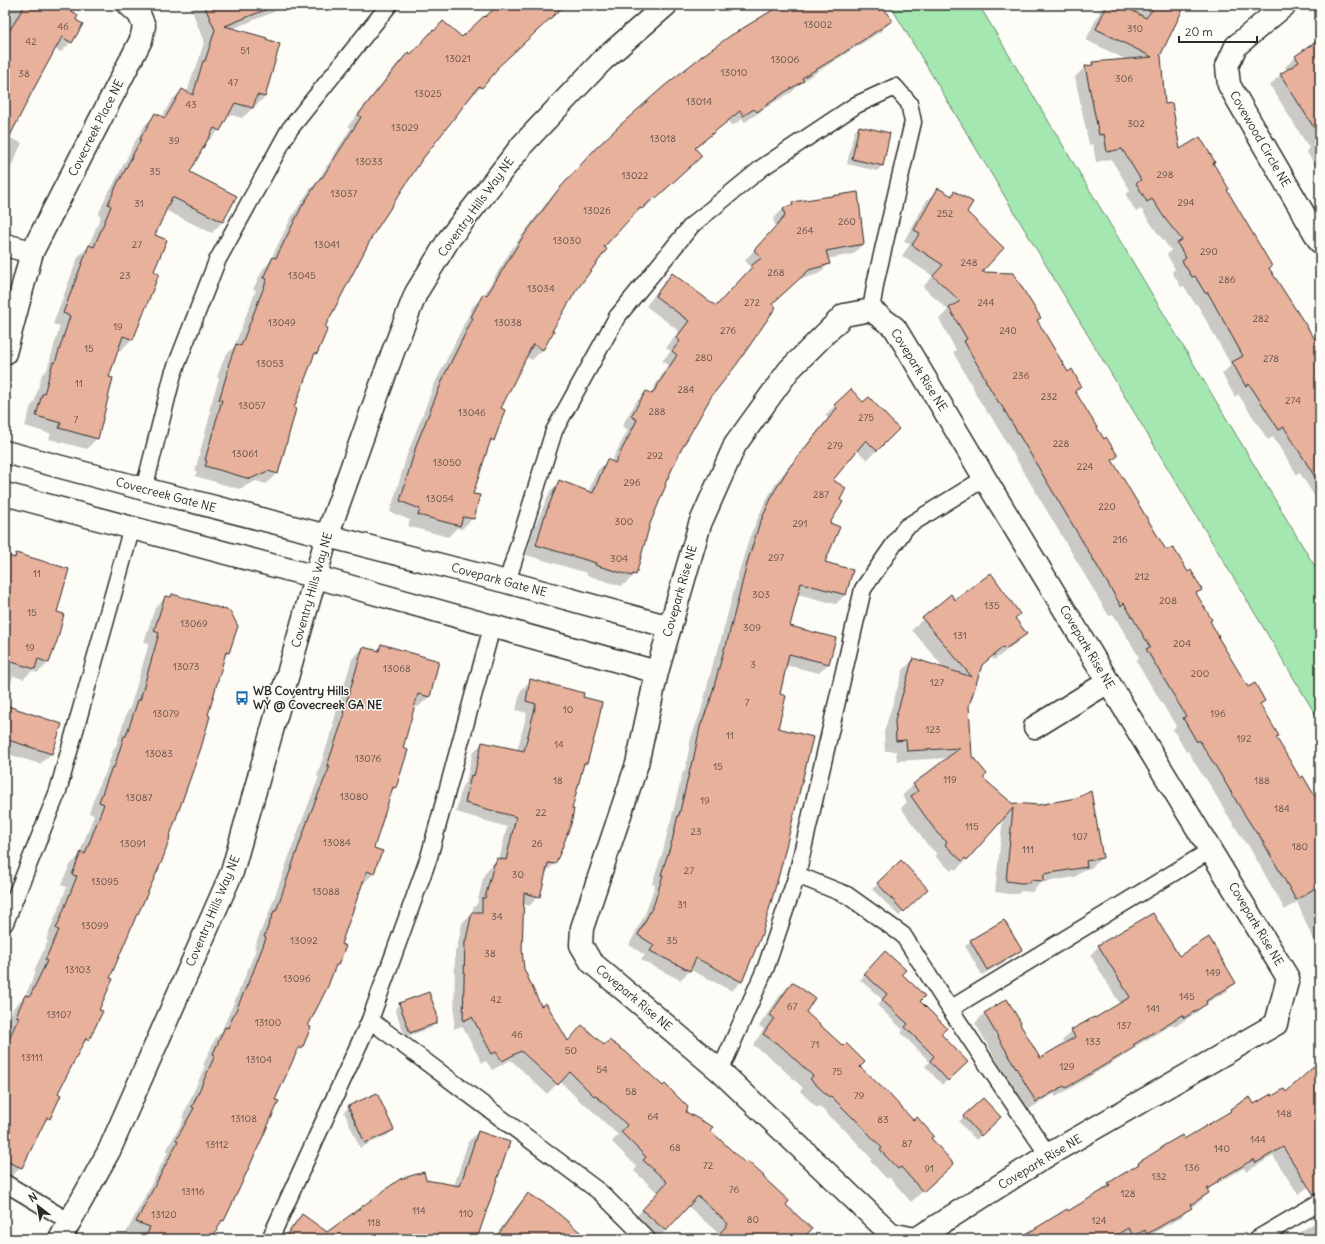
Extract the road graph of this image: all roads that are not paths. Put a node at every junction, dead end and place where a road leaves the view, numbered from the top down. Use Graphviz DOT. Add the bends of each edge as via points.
graph roads {
  1 [pos="129,5"];
  2 [pos="389,5"];
  3 [pos="666,5"];
  4 [pos="1284,5"];
  5 [pos="1320,242"];
  6 [pos="5,246"];
  7 [pos="32,252"];
  8 [pos="871,310"];
  9 [pos="5,353"];
  10 [pos="5,452"];
  11 [pos="985,478"];
  12 [pos="144,489"];
  13 [pos="5,494"];
  14 [pos="132,527"];
  15 [pos="327,536"];
  16 [pos="316,577"];
  17 [pos="507,582"];
  18 [pos="492,627"];
  19 [pos="670,627"];
  20 [pos="657,672"];
  21 [pos="1108,682"];
  22 [pos="1035,727"];
  23 [pos="1211,850"];
  24 [pos="797,875"];
  25 [pos="5,923"];
  26 [pos="950,1009"];
  27 [pos="370,1020"];
  28 [pos="720,1071"];
  29 [pos="1048,1155"];
  30 [pos="5,1183"];
  31 [pos="1320,1202"];
  32 [pos="65,1231"];
  33 [pos="270,1239"];
  34 [pos="647,1239"];
  35 [pos="916,1239"];
  36 [pos="1257,1239"];
  1 -- 7 [label="street, Covecreek Place NE" via="138,14 144,26 141,40"];
  2 -- 12 [label="lane" via="289,130 217,261 173,374"];
  3 -- 15 [label="street, Coventry Hills Way NE" via="603,60 523,144 450,239 416,293"];
  4 -- 5 [label="street, Covewood Circle NE" via="1236,46 1227,66 1229,85"];
  6 -- 7 [label="street"];
  7 -- 9 [label="street, Covecreek Place NE"];
  8 -- 11 [label="street, Covepark Rise NE" via="895,328"];
  8 -- 17 [label="lane" via="913,122 909,103 894,87 856,105 763,167 692,225 617,317 554,431"];
  8 -- 19 [label="street, Covepark Rise NE" via="844,315 789,370 735,445 700,524"];
  10 -- 12 [label="street, Covecreek Gate NE"];
  11 -- 21 [label="street, Covepark Rise NE"];
  11 -- 24 [label="lane" via="906,527 863,589"];
  12 -- 15 [label="street, Covecreek Gate NE"];
  13 -- 14 [label="street"];
  14 -- 16 [label="street"];
  14 -- 25 [label="lane" via="58,791"];
  15 -- 16 [label="street, Coventry Hills Way NE"];
  15 -- 17 [label="street, Covepark Gate NE"];
  16 -- 18 [label="street"];
  16 -- 32 [label="street, Coventry Hills Way NE" via="232,872 109,1151"];
  17 -- 19 [label="street, Covepark Gate NE"];
  18 -- 20 [label="street"];
  18 -- 27 [label="lane" via="429,857"];
  19 -- 20 [label="street, Covepark Rise NE"];
  20 -- 28 [label="street, Covepark Rise NE" via="637,764 582,928 582,945 591,962"];
  21 -- 22 [label="street"];
  21 -- 23 [label="street, Covepark Rise NE"];
  23 -- 26 [label="lane"];
  23 -- 29 [label="street, Covepark Rise NE" via="1288,978 1276,1024"];
  24 -- 26 [label="lane" via="847,896 903,935"];
  24 -- 28 [label="lane" via="766,967"];
  26 -- 29 [label="lane"];
  27 -- 33 [label="lane"];
  27 -- 34 [label="lane" via="602,1193"];
  28 -- 35 [label="street, Covepark Rise NE" via="891,1234"];
  29 -- 35 [label="street, Covepark Rise NE"];
  30 -- 32 [label="lane"];
  31 -- 36 [label="lane"];
}
